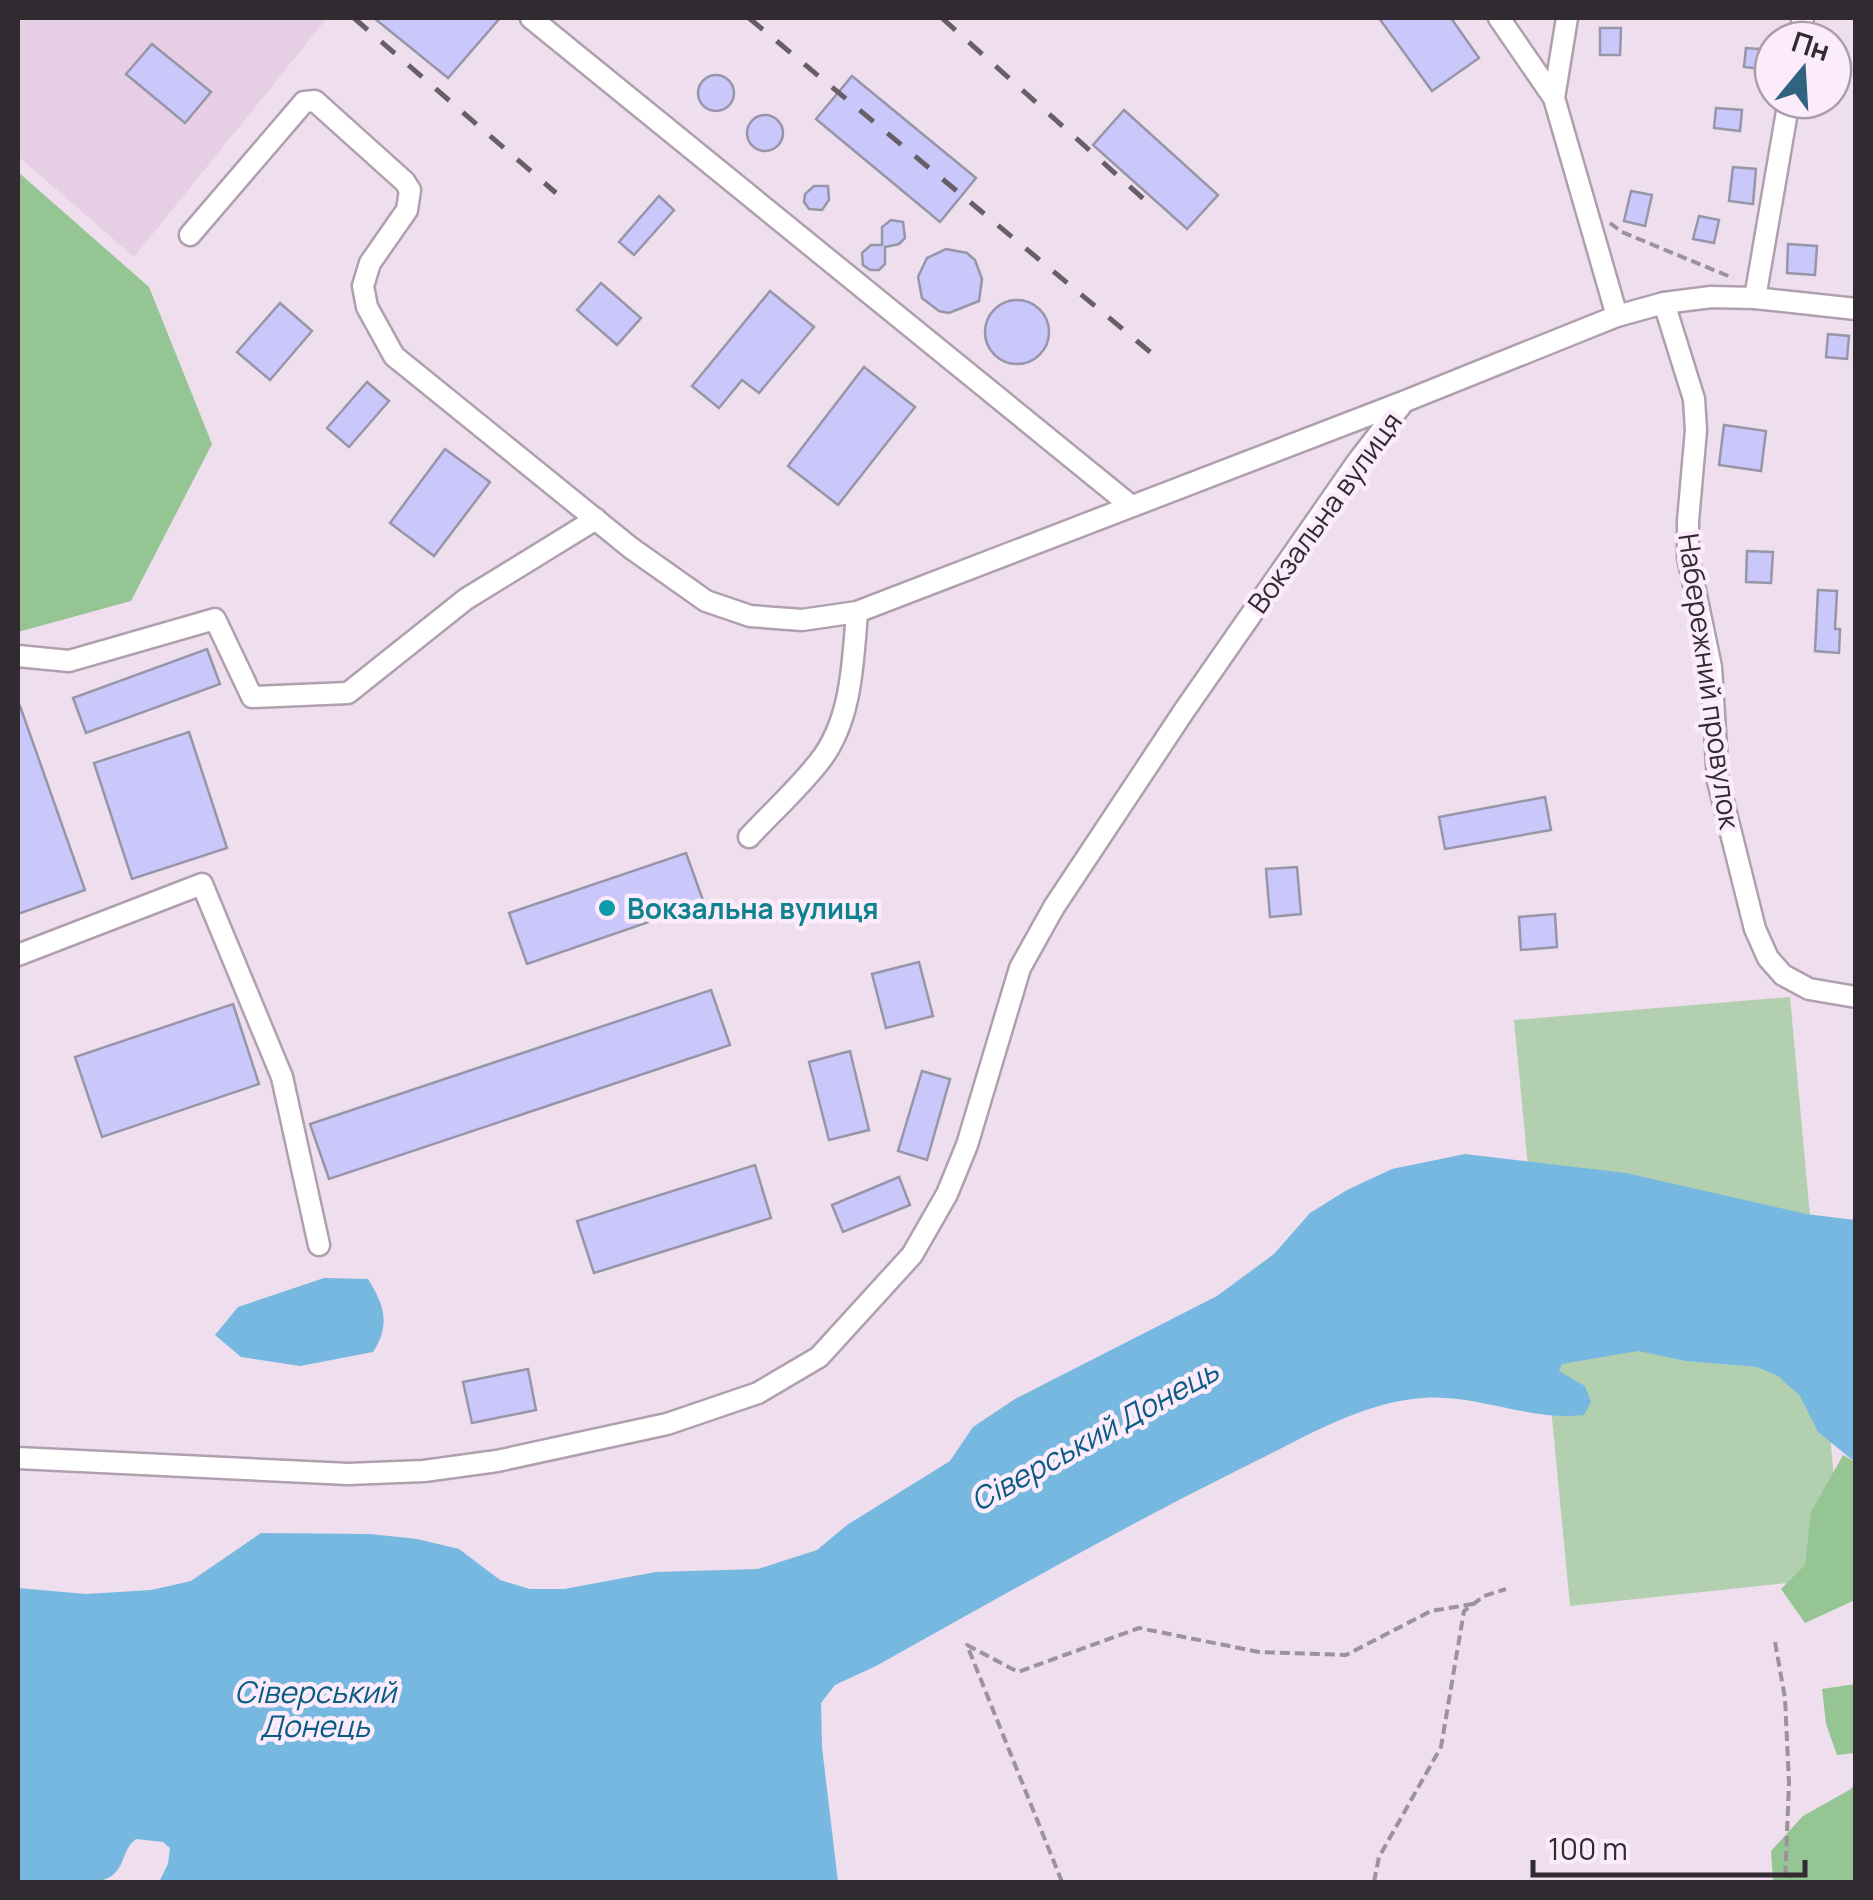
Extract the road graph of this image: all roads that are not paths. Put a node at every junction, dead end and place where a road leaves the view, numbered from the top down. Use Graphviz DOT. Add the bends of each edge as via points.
graph roads {
  1 [pos="530,18"];
  2 [pos="1499,18"];
  3 [pos="1567,18"];
  4 [pos="1554,98"];
  5 [pos="1786,120"];
  6 [pos="190,235"];
  7 [pos="1755,298"];
  8 [pos="1664,303"];
  9 [pos="1856,309"];
  10 [pos="1617,316"];
  11 [pos="1403,402"];
  12 [pos="1130,505"];
  13 [pos="596,520"];
  14 [pos="857,612"];
  15 [pos="18,656"];
  16 [pos="748,837"];
  17 [pos="18,954"];
  18 [pos="1856,997"];
  19 [pos="319,1244"];
  20 [pos="18,1458"];
  1 -- 12 [label="street"];
  2 -- 4 [label="street"];
  3 -- 4 [label="street"];
  4 -- 10 [label="street"];
  5 -- 7 [label="street"];
  6 -- 13 [label="street, Вокзальна вулиця" via="304,102 316,101 410,190 407,210 365,272 367,307 394,356"];
  7 -- 8 [label="street, Вокзальна вулиця"];
  7 -- 9 [label="street, Вокзальна вулиця"];
  8 -- 10 [label="street, Вокзальна вулиця"];
  8 -- 18 [label="street, Набережний провулок" via="1694,399 1688,557 1711,667 1718,781 1755,929 1783,976 1809,989"];
  10 -- 11 [label="street, Вокзальна вулиця"];
  11 -- 12 [label="street, Вокзальна вулиця"];
  11 -- 20 [label="street, Вокзальна вулиця" via="1054,906 1020,968 947,1194 912,1254 819,1357 758,1393 667,1424 424,1471 348,1474"];
  12 -- 14 [label="street, Вокзальна вулиця"];
  13 -- 14 [label="street, Вокзальна вулиця" via="706,601 750,616 802,620"];
  13 -- 15 [label="street" via="466,598 348,693 252,697 215,619 69,661"];
  14 -- 16 [label="street" via="852,679 837,731 821,760"];
  17 -- 19 [label="street" via="202,884 282,1077"];
}
